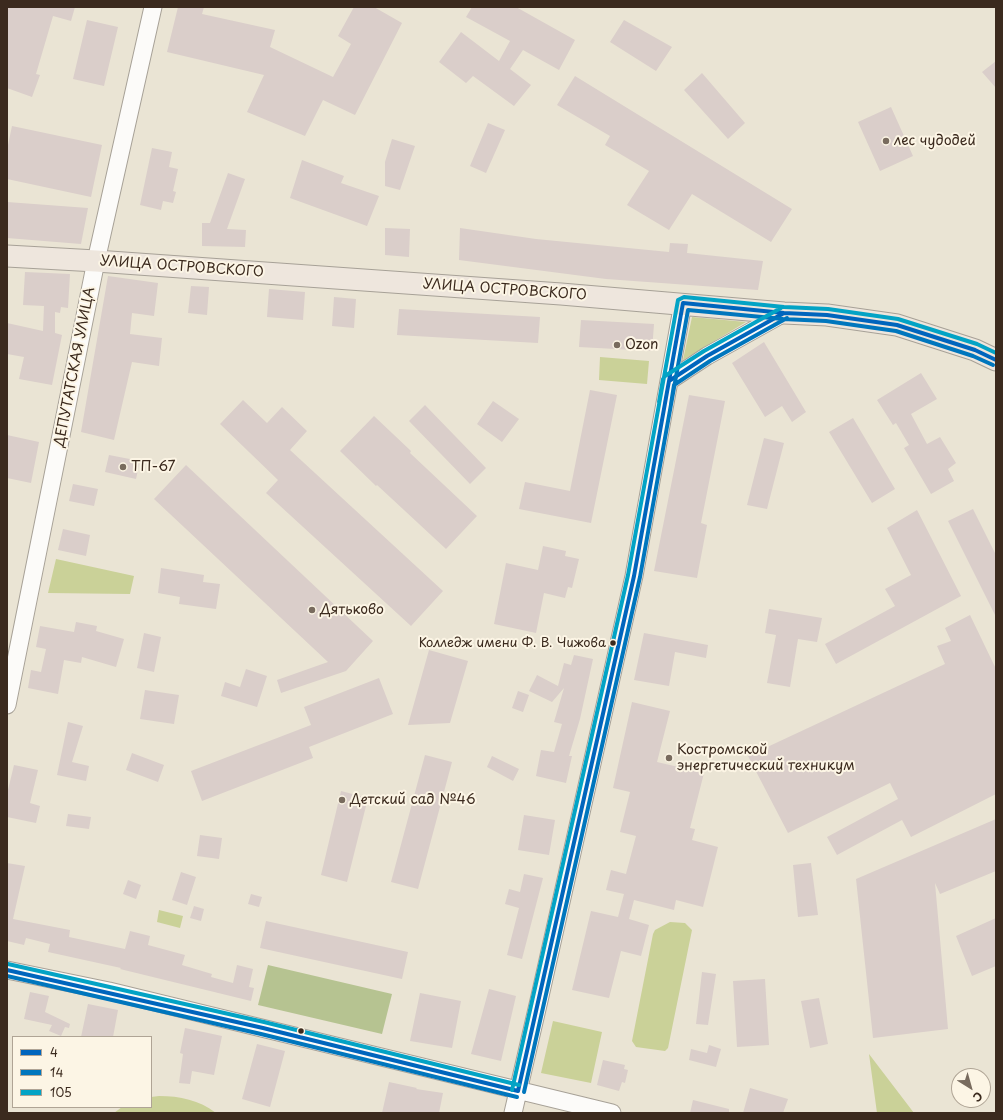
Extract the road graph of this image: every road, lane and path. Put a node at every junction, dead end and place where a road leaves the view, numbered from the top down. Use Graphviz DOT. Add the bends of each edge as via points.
graph roads {
  1 [pos="153,7"];
  2 [pos="7,256"];
  3 [pos="96,261"];
  4 [pos="683,304"];
  5 [pos="784,313"];
  6 [pos="996,360"];
  7 [pos="669,381"];
  8 [pos="7,704"];
  9 [pos="7,970"];
  10 [pos="518,1091"];
  11 [pos="513,1113"];
  12 [pos="612,1113"];
  1 -- 3 [label="street, ДЕПУТАТСКАЯ УЛИЦА"];
  2 -- 3 [label="main road, УЛИЦА ОСТРОВСКОГО"];
  3 -- 4 [label="main road, УЛИЦА ОСТРОВСКОГО"];
  3 -- 8 [label="street, ДЕПУТАТСКАЯ УЛИЦА"];
  4 -- 5 [label="main road, УЛИЦА ОСТРОВСКОГО"];
  4 -- 7 [label="street"];
  5 -- 6 [label="main road, УЛИЦА ОСТРОВСКОГО" via="828,315 897,325 975,350"];
  5 -- 7 [label="street" via="707,356"];
  7 -- 10 [label="street" via="634,576"];
  9 -- 10 [label="street" via="116,993"];
  10 -- 11 [label="street"];
  10 -- 12 [label="street"];
}
